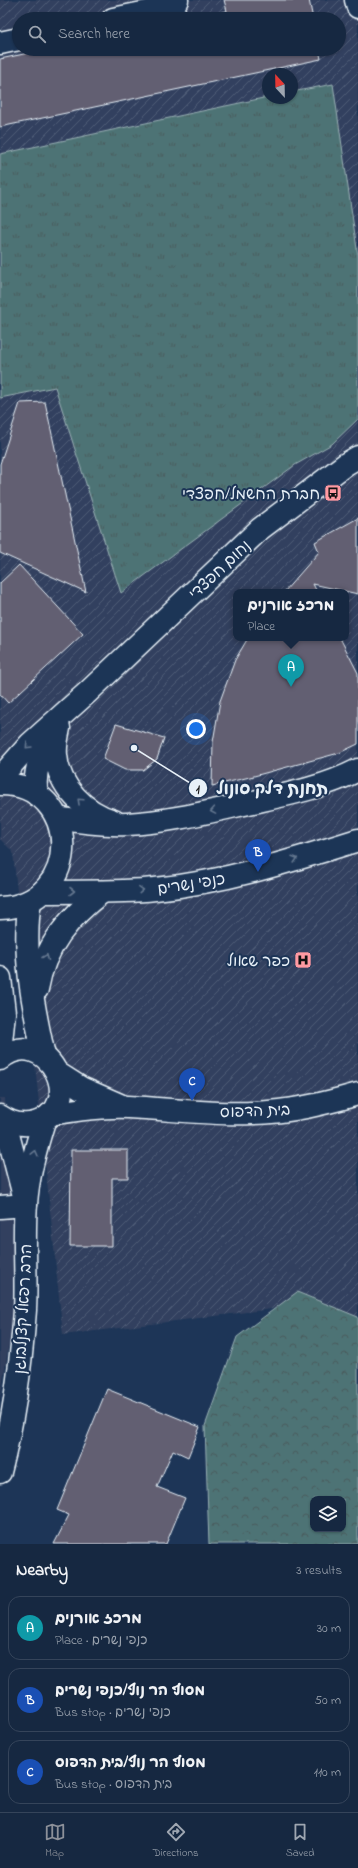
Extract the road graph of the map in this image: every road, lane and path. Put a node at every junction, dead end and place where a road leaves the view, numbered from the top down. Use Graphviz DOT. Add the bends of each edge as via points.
graph roads {
  1 [pos="176,0"];
  2 [pos="356,0"];
  3 [pos="358,7"];
  4 [pos="147,12"];
  5 [pos="12,40"];
  6 [pos="0,42"];
  7 [pos="358,457"];
  8 [pos="88,692"];
  9 [pos="59,728"];
  10 [pos="358,770"];
  11 [pos="0,778"];
  12 [pos="0,784"];
  13 [pos="37,795"];
  14 [pos="57,818"];
  15 [pos="127,824"];
  16 [pos="358,840"];
  17 [pos="102,892"];
  18 [pos="36,896"];
  19 [pos="0,908"];
  20 [pos="0,978"];
  21 [pos="34,1008"];
  22 [pos="0,1052"];
  23 [pos="44,1056"];
  24 [pos="0,1059"];
  25 [pos="59,1074"];
  26 [pos="358,1094"];
  27 [pos="127,1107"];
  28 [pos="47,1116"];
  29 [pos="2,1117"];
  30 [pos="26,1205"];
  31 [pos="0,1207"];
  32 [pos="0,1472"];
  1 -- 4 [label="street" via="172,7"];
  2 -- 3 [label="street"];
  5 -- 6 [label="street"];
  7 -- 8 [label="street, נחום חפצדי" via="260,530"];
  8 -- 9 [label="street, נחום חפצדי"];
  8 -- 11 [label="street, נחום חפצדי, one-way" via="30,744"];
  9 -- 13 [label="street, נחום חפצדי" via="39,760 35,778"];
  15 -- 9 [label="street, one-way" via="112,821 91,810 67,787 59,771 56,755"];
  10 -- 15 [label="street, one-way" via="319,786 281,796 218,810"];
  12 -- 13 [label="street" via="16,785"];
  13 -- 14 [label="street"];
  14 -- 15 [label="street" via="91,823"];
  14 -- 18 [label="street" via="62,832 63,855 54,877"];
  17 -- 16 [label="street, כנפי נשרים, one-way" via="154,889 258,871"];
  18 -- 17 [label="street, כנפי נשרים, one-way"];
  21 -- 17 [label="street, one-way" via="49,949 74,916"];
  18 -- 19 [label="street, כנפי נשרים" via="12,907"];
  18 -- 21 [label="street" via="27,923"];
  20 -- 22 [label="street" via="4,1013"];
  21 -- 23 [label="street"];
  23 -- 24 [label="street" via="33,1051 21,1050"];
  23 -- 25 [label="street"];
  25 -- 27 [label="street, בית הדפוס" via="82,1088"];
  25 -- 28 [label="street, הרב רפאל קצנלבוגן" via="59,1099"];
  26 -- 27 [label="street, בית הדפוס" via="286,1111 252,1113"];
  27 -- 28 [label="street, בית הדפוס" via="79,1110"];
  28 -- 29 [label="street, בית הדפוס" via="33,1123 21,1124"];
  30 -- 28 [label="street, הרב רפאל קצנלבוגן, one-way" via="32,1164"];
  29 -- 30 [label="street, הרב רפאל קצנלבוגן"];
  30 -- 31 [label="street"];
  30 -- 32 [label="street, הרב רפאל קצנלבוגן" via="25,1309 18,1389"];
}
